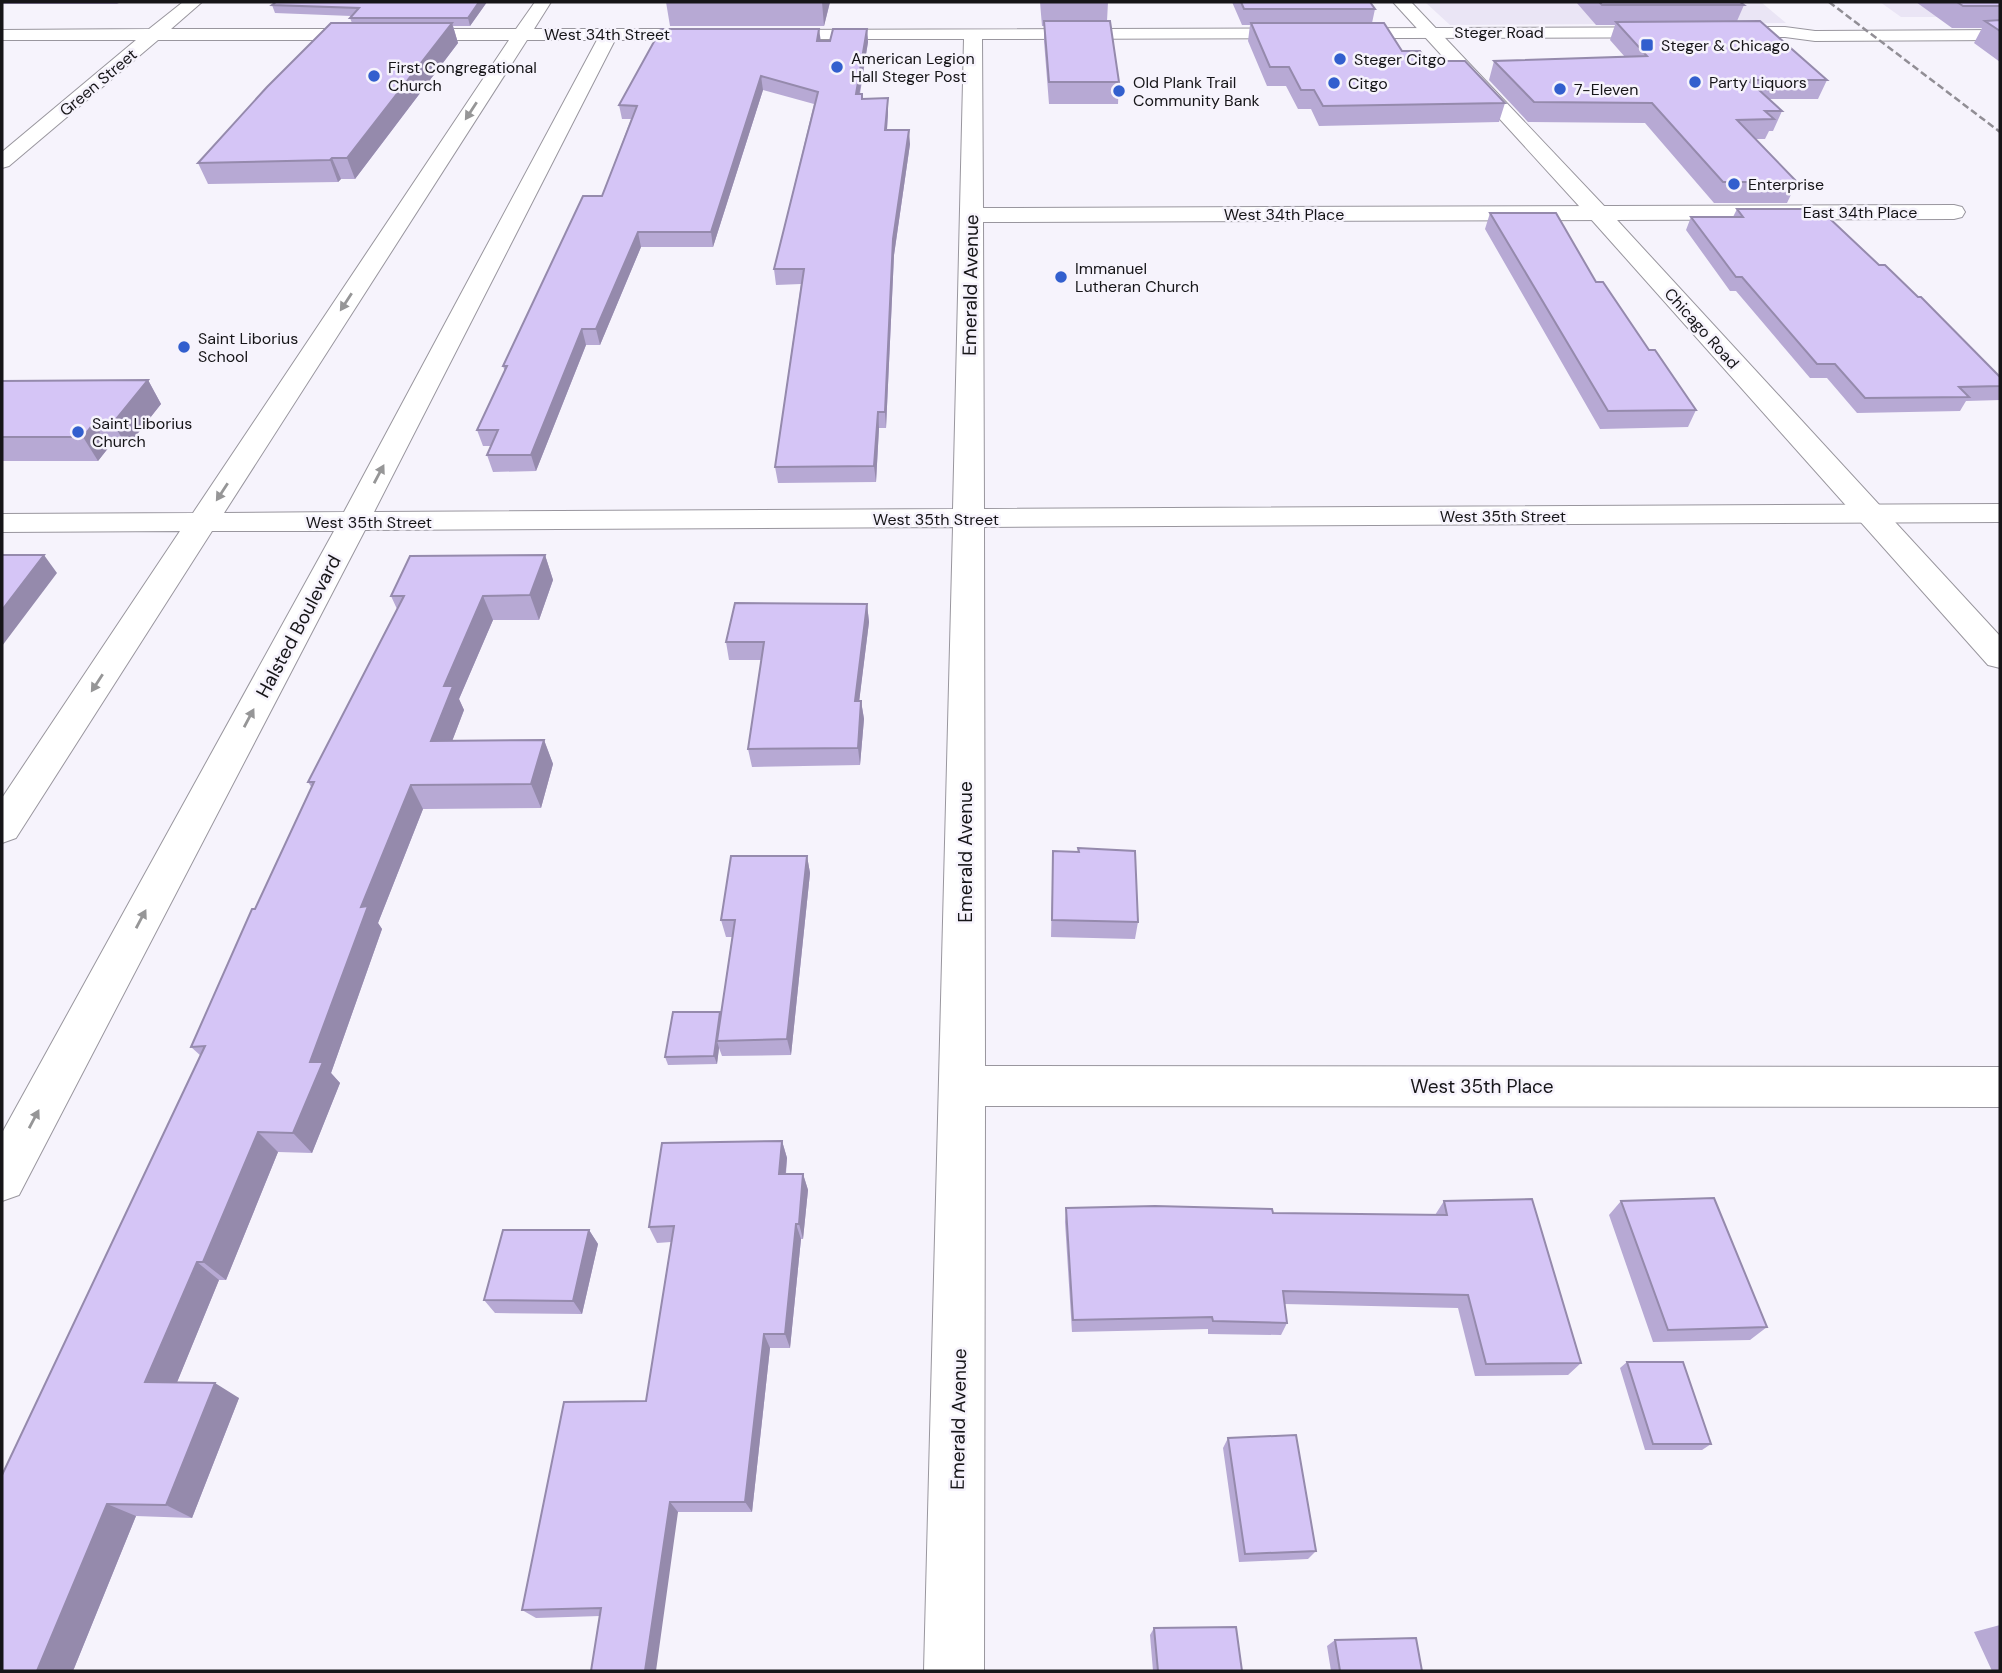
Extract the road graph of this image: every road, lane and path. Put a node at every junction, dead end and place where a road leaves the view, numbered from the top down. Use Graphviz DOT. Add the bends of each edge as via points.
graph roads {
  1 [pos="193,2"];
  2 [pos="543,2"];
  3 [pos="1402,2"];
  4 [pos="2000,28"];
  5 [pos="1785,32"];
  6 [pos="973,33"];
  7 [pos="1432,33"];
  8 [pos="154,34"];
  9 [pos="521,34"];
  10 [pos="609,34"];
  11 [pos="724,34"];
  12 [pos="751,34"];
  13 [pos="2,35"];
  14 [pos="2000,35"];
  15 [pos="2,162"];
  16 [pos="1954,212"];
  17 [pos="1598,213"];
  18 [pos="971,215"];
  19 [pos="2000,513"];
  20 [pos="1871,515"];
  21 [pos="967,519"];
  22 [pos="202,522"];
  23 [pos="354,522"];
  24 [pos="2,523"];
  25 [pos="2000,657"];
  26 [pos="2,828"];
  27 [pos="963,1086"];
  28 [pos="2000,1087"];
  29 [pos="2,1180"];
  30 [pos="954,1671"];
  1 -- 8 [label="street, Green Street"];
  2 -- 9 [label="street"];
  3 -- 7 [label="street, Chicago Road"];
  4 -- 5 [label="street, Steger Road" via="1804,27"];
  5 -- 7 [label="street, Steger Road"];
  5 -- 14 [label="street, Steger Road" via="1815,36"];
  6 -- 7 [label="street, Steger Road"];
  6 -- 12 [label="street" via="888,25"];
  6 -- 18 [label="street, Emerald Avenue"];
  7 -- 17 [label="street, Chicago Road"];
  8 -- 9 [label="street, West 34th Street"];
  8 -- 13 [label="street, West 34th Street"];
  8 -- 15 [label="street, Green Street"];
  9 -- 10 [label="street, West 34th Street"];
  9 -- 22 [label="street, one-way"];
  10 -- 11 [label="street, West 34th Street"];
  23 -- 10 [label="street, Halsted Boulevard, one-way"];
  16 -- 17 [label="street, East 34th Place"];
  17 -- 18 [label="street, West 34th Place"];
  17 -- 20 [label="street, Chicago Road"];
  18 -- 21 [label="street, Emerald Avenue"];
  19 -- 20 [label="street, West 35th Street"];
  20 -- 21 [label="street, West 35th Street"];
  20 -- 25 [label="street, Chicago Road"];
  21 -- 23 [label="street, West 35th Street"];
  21 -- 27 [label="street, Emerald Avenue"];
  22 -- 23 [label="street, West 35th Street"];
  22 -- 24 [label="street, West 35th Street"];
  22 -- 26 [label="street, one-way"];
  29 -- 23 [label="street, Halsted Boulevard, one-way"];
  27 -- 28 [label="street, West 35th Place"];
  27 -- 30 [label="street, Emerald Avenue"];
}
